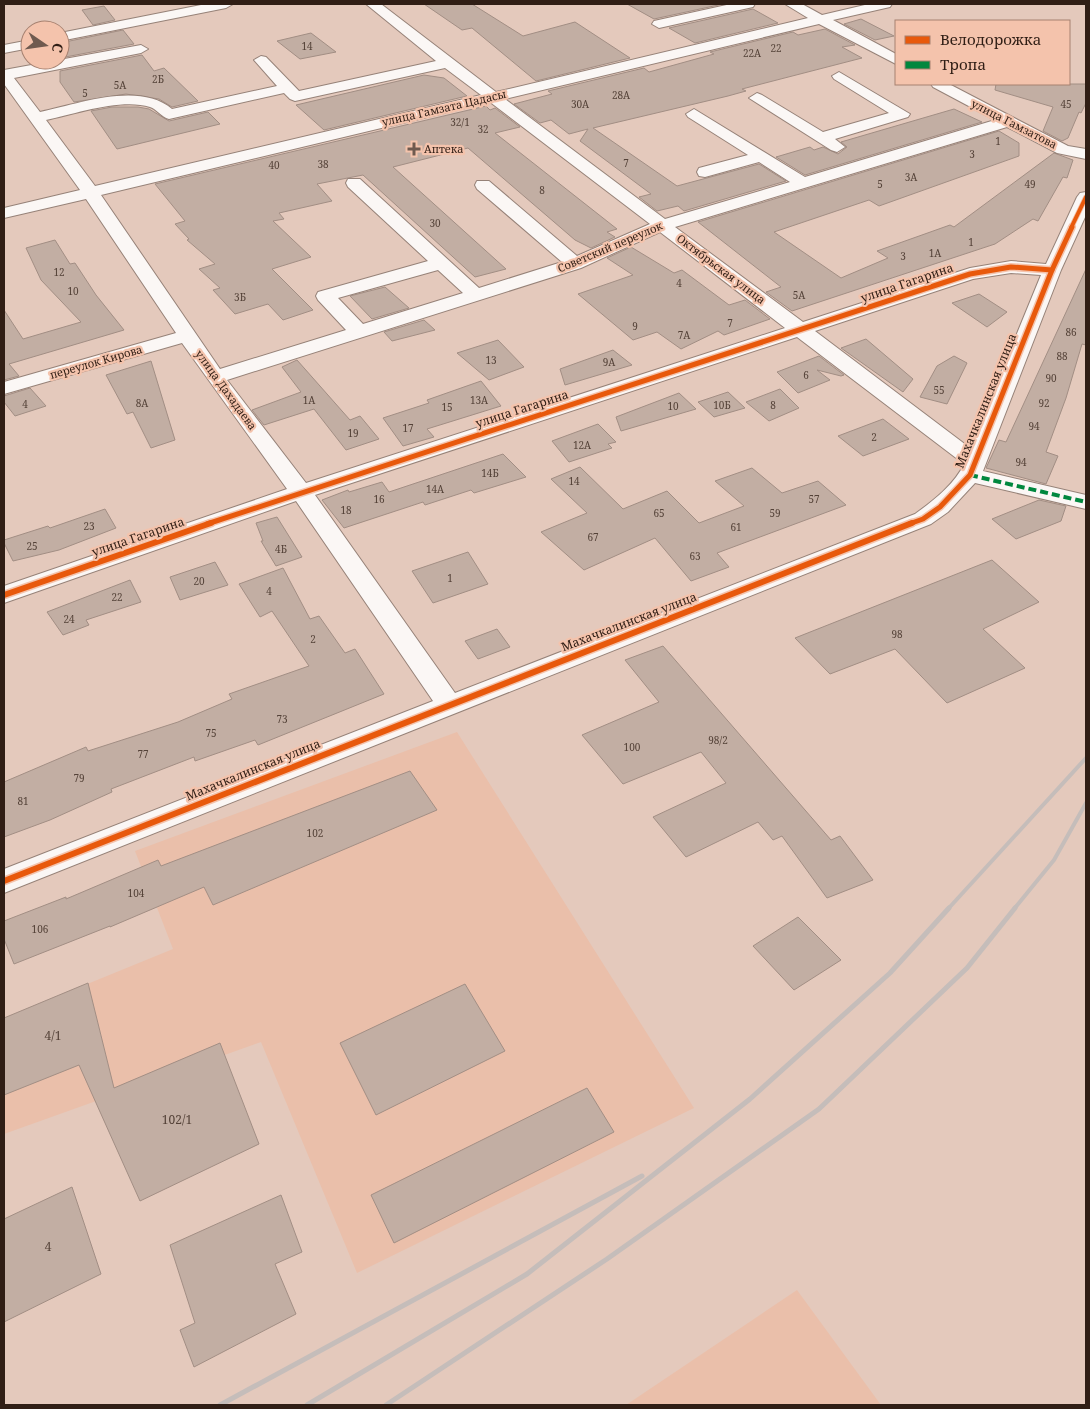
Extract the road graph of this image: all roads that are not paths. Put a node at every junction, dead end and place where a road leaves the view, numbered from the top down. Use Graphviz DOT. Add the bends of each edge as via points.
graph roads {
  1 [pos="226,4"];
  2 [pos="373,4"];
  3 [pos="748,4"];
  4 [pos="792,4"];
  5 [pos="885,4"];
  6 [pos="823,20"];
  7 [pos="659,24"];
  8 [pos="70,36"];
  9 [pos="20,46"];
  10 [pos="4,49"];
  11 [pos="141,49"];
  12 [pos="895,59"];
  13 [pos="261,60"];
  14 [pos="448,63"];
  15 [pos="5,76"];
  16 [pos="839,76"];
  17 [pos="940,85"];
  18 [pos="288,88"];
  19 [pos="494,97"];
  20 [pos="757,98"];
  21 [pos="694,114"];
  22 [pos="35,118"];
  23 [pos="1007,122"];
  24 [pos="824,138"];
  25 [pos="1086,154"];
  26 [pos="759,157"];
  27 [pos="863,164"];
  28 [pos="705,172"];
  29 [pos="802,182"];
  30 [pos="354,183"];
  31 [pos="483,185"];
  32 [pos="90,192"];
  33 [pos="1086,197"];
  34 [pos="4,213"];
  35 [pos="662,225"];
  36 [pos="441,262"];
  37 [pos="575,264"];
  38 [pos="1052,270"];
  39 [pos="476,295"];
  40 [pos="802,330"];
  41 [pos="359,332"];
  42 [pos="187,336"];
  43 [pos="215,377"];
  44 [pos="4,388"];
  45 [pos="972,468"];
  46 [pos="301,492"];
  47 [pos="1086,502"];
  48 [pos="4,595"];
  49 [pos="449,704"];
  50 [pos="4,881"];
  1 -- 8 [label="street"];
  2 -- 14 [label="street, Октябрьская улица"];
  3 -- 7 [label="street"];
  4 -- 6 [label="street"];
  5 -- 6 [label="street, улица Гамзата Цадасы"];
  6 -- 12 [label="street"];
  6 -- 19 [label="street, улица Гамзата Цадасы"];
  9 -- 10 [label="street"];
  11 -- 15 [label="street"];
  13 -- 18 [label="street"];
  14 -- 18 [label="street" via="295,96"];
  14 -- 19 [label="street, Октябрьская улица"];
  15 -- 22 [label="street, улица Дахадаева"];
  16 -- 24 [label="street" via="902,114"];
  17 -- 23 [label="street, улица Гамзатова"];
  18 -- 22 [label="street" via="169,114 156,103 128,99"];
  19 -- 32 [label="street, улица Гамзата Цадасы"];
  19 -- 35 [label="street, Октябрьская улица"];
  20 -- 24 [label="street"];
  21 -- 26 [label="street"];
  22 -- 32 [label="street, улица Дахадаева"];
  23 -- 25 [label="street, улица Гамзатова" via="1063,150"];
  23 -- 27 [label="street, Советский переулок"];
  24 -- 27 [label="street"];
  26 -- 28 [label="street"];
  26 -- 29 [label="street"];
  27 -- 29 [label="street, Советский переулок"];
  29 -- 35 [label="street, Советский переулок"];
  30 -- 36 [label="street"];
  31 -- 37 [label="street"];
  32 -- 34 [label="street, улица Гамзата Цадасы"];
  32 -- 42 [label="street, улица Дахадаева"];
  33 -- 38 [label="street, Махачкалинская улица"];
  35 -- 37 [label="street, Советский переулок"];
  35 -- 40 [label="street, Октябрьская улица"];
  36 -- 39 [label="street"];
  36 -- 41 [label="street" via="325,296"];
  37 -- 39 [label="street, Советский переулок"];
  38 -- 40 [label="street, улица Гагарина" via="1011,267 985,270"];
  38 -- 45 [label="street, Махачкалинская улица"];
  39 -- 41 [label="street, Советский переулок"];
  40 -- 45 [label="street, Октябрьская улица"];
  40 -- 46 [label="street, улица Гагарина"];
  41 -- 43 [label="street, Советский переулок"];
  42 -- 43 [label="street, улица Дахадаева"];
  42 -- 44 [label="street, переулок Кирова"];
  43 -- 46 [label="street, улица Дахадаева"];
  45 -- 47 [label="street"];
  45 -- 49 [label="street, Махачкалинская улица" via="940,507 923,519"];
  46 -- 48 [label="street, улица Гагарина"];
  46 -- 49 [label="street, улица Дахадаева"];
  49 -- 50 [label="street, Махачкалинская улица"];
}
